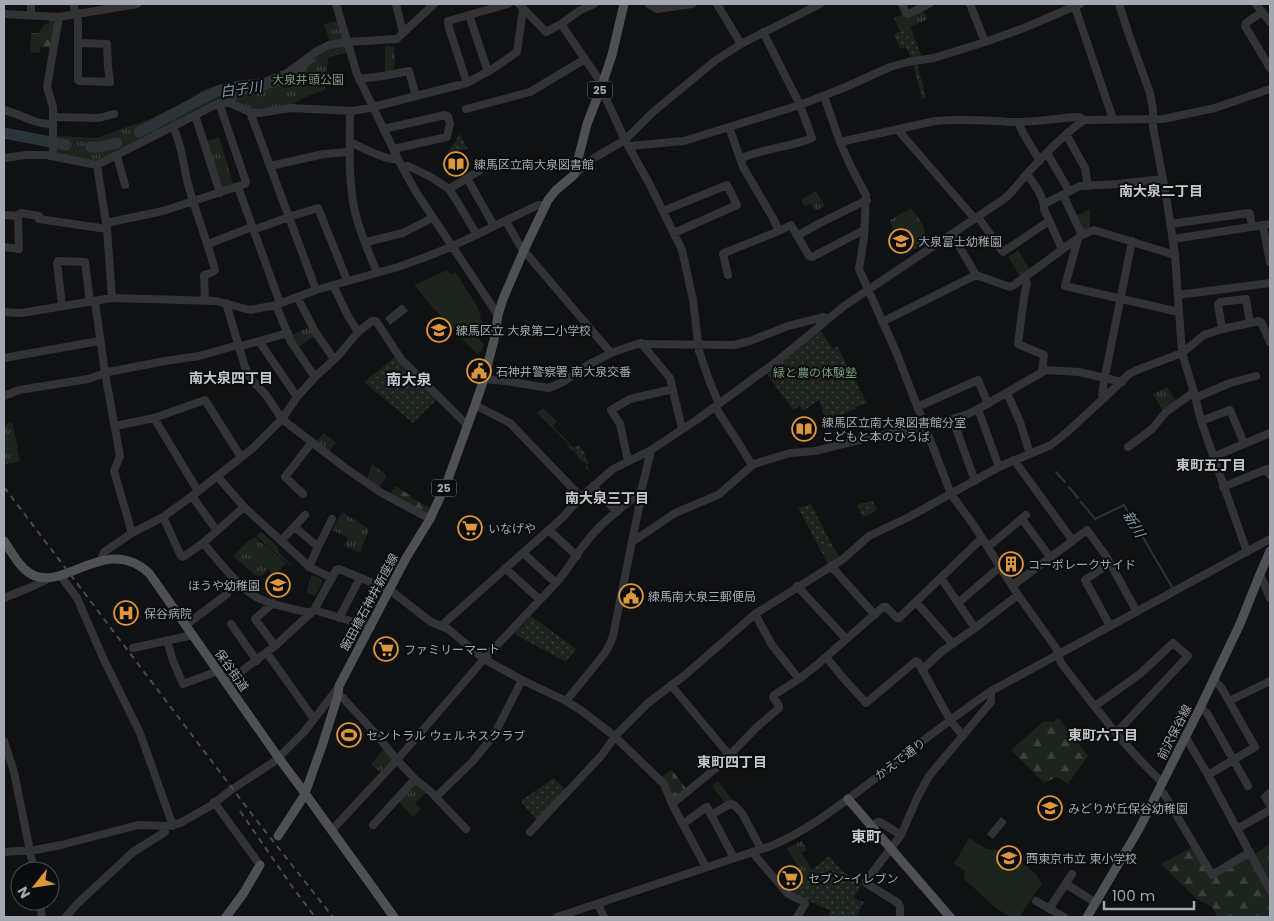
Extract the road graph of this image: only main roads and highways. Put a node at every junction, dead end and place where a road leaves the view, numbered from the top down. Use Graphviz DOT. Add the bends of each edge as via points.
graph roads {
  1 [pos="624,4"];
  2 [pos="4,541"];
  3 [pos="1270,551"];
  4 [pos="304,792"];
  5 [pos="848,799"];
  6 [pos="278,836"];
  7 [pos="260,865"];
  8 [pos="226,917"];
  9 [pos="394,917"];
  10 [pos="950,917"];
  11 [pos="1089,917"];
  1 -- 4 [label="main road, 飯田橋石神井新座線 / 25" via="613,51 587,124 574,175 551,195 524,250 498,315 485,375 447,482 338,691"];
  2 -- 4 [label="main road, 保谷街道" via="21,565 41,578 110,559 123,559 144,568"];
  3 -- 11 [label="main road, 前沢保谷線" via="1214,680 1161,786"];
  4 -- 6 [label="main road, 飯田橋石神井新座線 / 25"];
  4 -- 9 [label="main road, 保谷街道"];
  5 -- 10 [label="main road"];
  7 -- 8 [label="main road"];
}
